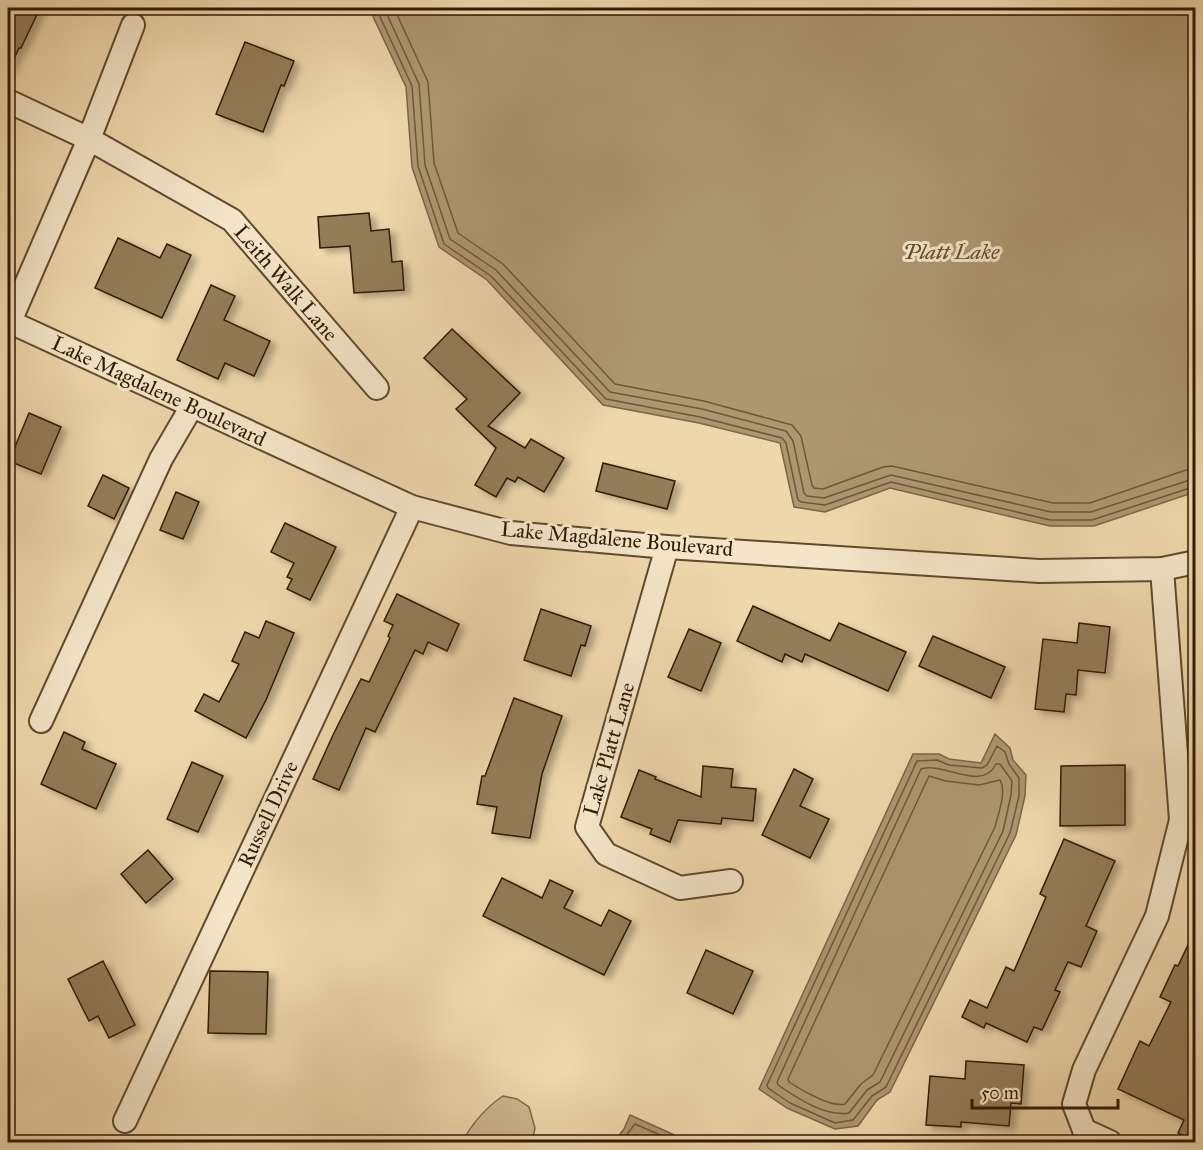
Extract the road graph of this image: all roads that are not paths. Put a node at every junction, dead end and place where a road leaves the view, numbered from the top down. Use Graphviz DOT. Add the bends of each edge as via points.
graph roads {
  1 [pos="133,25"];
  2 [pos="8,101"];
  3 [pos="88,139"];
  4 [pos="8,323"];
  5 [pos="377,388"];
  6 [pos="192,406"];
  7 [pos="412,507"];
  8 [pos="667,547"];
  9 [pos="1196,562"];
  10 [pos="1162,569"];
  11 [pos="41,721"];
  12 [pos="731,881"];
  13 [pos="125,1121"];
  14 [pos="1110,1143"];
  1 -- 3 [label="street"];
  2 -- 3 [label="street, Leith Walk Lane"];
  3 -- 4 [label="street"];
  3 -- 5 [label="street, Leith Walk Lane" via="232,220"];
  4 -- 6 [label="street, Lake Magdalene Boulevard"];
  6 -- 7 [label="street, Lake Magdalene Boulevard"];
  6 -- 11 [label="street" via="161,459"];
  7 -- 8 [label="street, Lake Magdalene Boulevard" via="511,533"];
  7 -- 13 [label="street, Russell Drive"];
  8 -- 10 [label="street, Lake Magdalene Boulevard" via="1039,571"];
  8 -- 12 [label="street, Lake Platt Lane" via="587,827 606,854 680,888"];
  9 -- 10 [label="street, Lake Magdalene Boulevard"];
  10 -- 14 [label="street" via="1181,820 1157,916 1084,1070 1074,1104 1084,1130"];
}
